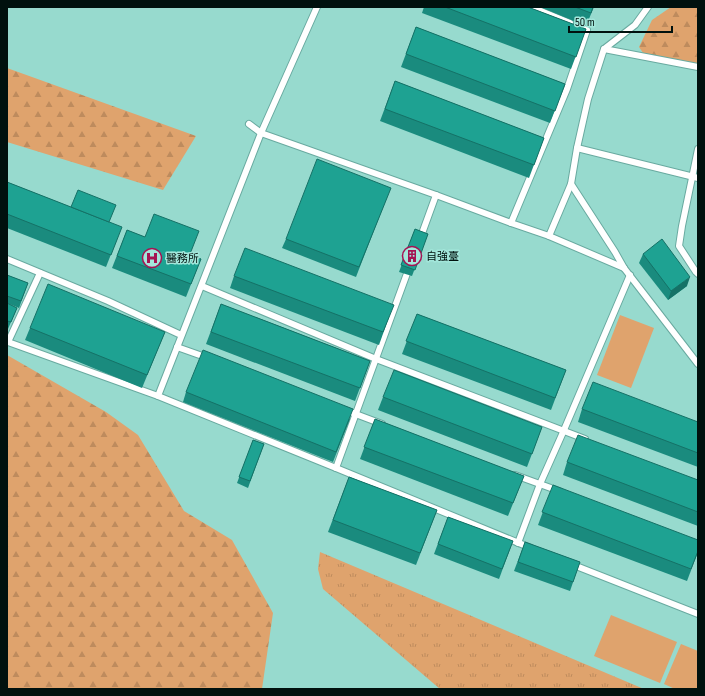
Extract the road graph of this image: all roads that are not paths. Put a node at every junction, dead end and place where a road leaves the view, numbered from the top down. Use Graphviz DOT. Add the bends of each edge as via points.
graph roads {
  1 [pos="317,7"];
  2 [pos="531,7"];
  3 [pos="648,7"];
  4 [pos="604,49"];
  5 [pos="698,68"];
  6 [pos="249,124"];
  7 [pos="261,133"];
  8 [pos="577,148"];
  9 [pos="698,149"];
  10 [pos="695,177"];
  11 [pos="571,184"];
  12 [pos="436,195"];
  13 [pos="511,223"];
  14 [pos="549,236"];
  15 [pos="417,247"];
  16 [pos="7,259"];
  17 [pos="411,262"];
  18 [pos="624,268"];
  19 [pos="40,273"];
  20 [pos="698,274"];
  21 [pos="630,275"];
  22 [pos="202,286"];
  23 [pos="181,336"];
  24 [pos="177,347"];
  25 [pos="376,359"];
  26 [pos="214,361"];
  27 [pos="698,364"];
  28 [pos="158,396"];
  29 [pos="341,409"];
  30 [pos="356,414"];
  31 [pos="385,425"];
  32 [pos="564,430"];
  33 [pos="594,442"];
  34 [pos="336,468"];
  35 [pos="510,473"];
  36 [pos="540,484"];
  37 [pos="568,495"];
  38 [pos="518,543"];
  39 [pos="539,551"];
  40 [pos="568,563"];
  41 [pos="698,614"];
  1 -- 7 [label="lane"];
  2 -- 13 [label="lane" via="587,30 567,89"];
  3 -- 4 [label="lane" via="635,25"];
  4 -- 5 [label="lane"];
  4 -- 8 [label="lane" via="588,100"];
  6 -- 7 [label="lane"];
  7 -- 12 [label="lane"];
  7 -- 22 [label="lane"];
  8 -- 10 [label="lane"];
  8 -- 11 [label="lane"];
  9 -- 10 [label="lane"];
  10 -- 20 [label="lane" via="679,246"];
  11 -- 14 [label="lane"];
  11 -- 18 [label="lane"];
  12 -- 13 [label="lane"];
  12 -- 15 [label="lane"];
  13 -- 14 [label="lane"];
  14 -- 18 [label="lane"];
  16 -- 19 [label="lane"];
  17 -- 25 [label="lane"];
  18 -- 21 [label="lane"];
  19 -- 23 [label="lane" via="108,301"];
  19 -- 28 [label="lane" via="8,342"];
  21 -- 27 [label="lane"];
  21 -- 32 [label="lane"];
  22 -- 23 [label="lane"];
  22 -- 25 [label="lane"];
  23 -- 24 [label="lane"];
  24 -- 26 [label="lane"];
  24 -- 28 [label="lane"];
  25 -- 30 [label="lane"];
  25 -- 32 [label="lane"];
  28 -- 34 [label="lane"];
  29 -- 30 [label="lane"];
  30 -- 31 [label="lane"];
  30 -- 34 [label="lane"];
  32 -- 33 [label="lane"];
  32 -- 36 [label="lane"];
  34 -- 38 [label="lane"];
  35 -- 36 [label="lane"];
  36 -- 37 [label="lane"];
  36 -- 38 [label="lane"];
  38 -- 39 [label="lane"];
  40 -- 41 [label="lane"];
}
